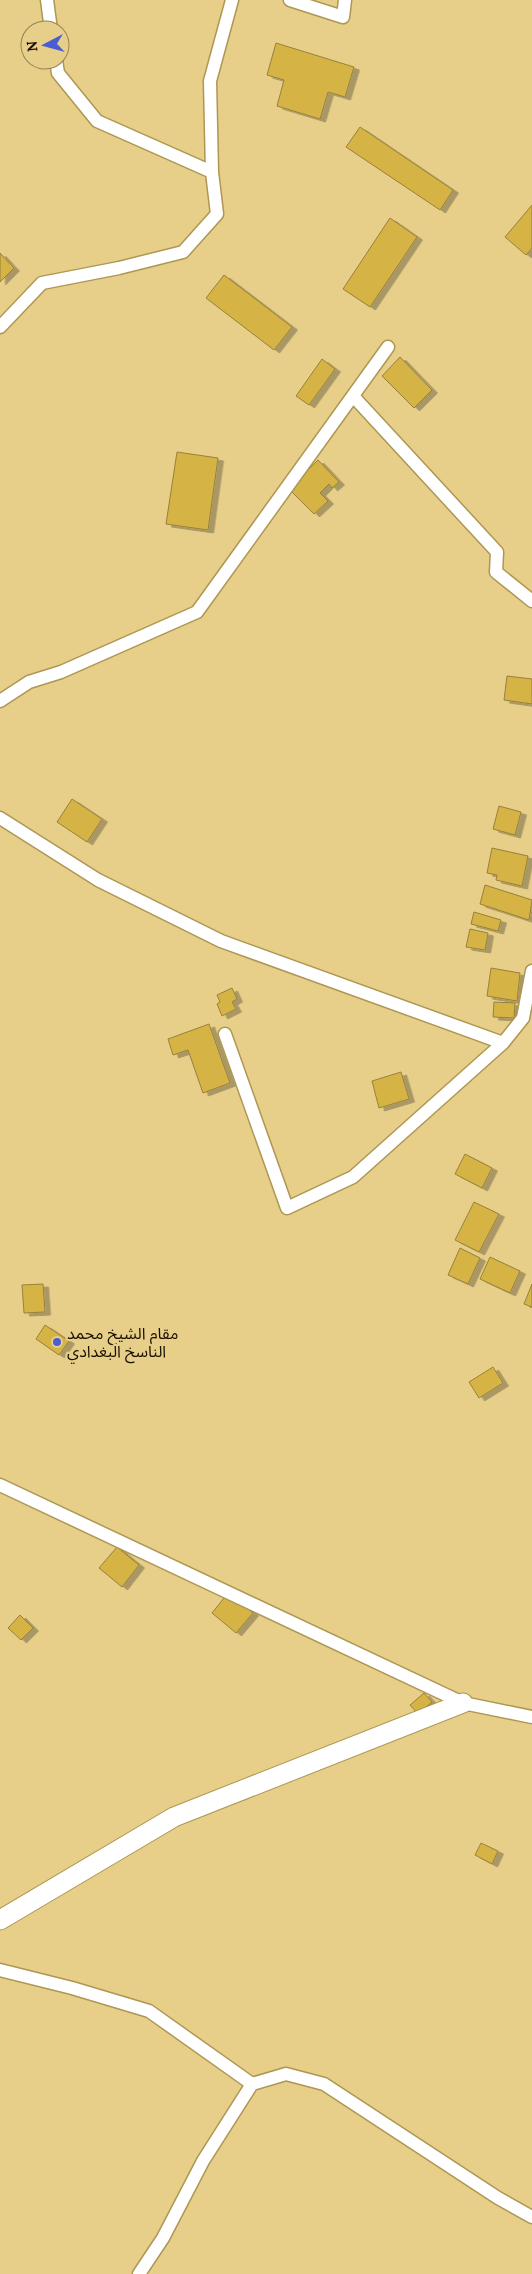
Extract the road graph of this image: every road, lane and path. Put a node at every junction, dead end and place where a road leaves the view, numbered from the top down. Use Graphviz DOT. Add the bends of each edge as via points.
graph roads {
  1 [pos="47,0"];
  2 [pos="232,0"];
  3 [pos="290,0"];
  4 [pos="345,0"];
  5 [pos="50,20"];
  6 [pos="58,70"];
  7 [pos="212,172"];
  8 [pos="0,327"];
  9 [pos="388,347"];
  10 [pos="353,396"];
  11 [pos="532,601"];
  12 [pos="0,701"];
  13 [pos="0,818"];
  14 [pos="532,971"];
  15 [pos="528,1019"];
  16 [pos="225,1034"];
  17 [pos="503,1043"];
  18 [pos="0,1485"];
  19 [pos="464,1703"];
  20 [pos="532,1717"];
  21 [pos="0,1920"];
  22 [pos="0,1970"];
  23 [pos="252,2084"];
  24 [pos="532,2217"];
  25 [pos="139,2274"];
  1 -- 5 [label="street"];
  2 -- 7 [label="street" via="210,81"];
  3 -- 4 [label="street" via="343,17"];
  6 -- 7 [label="street" via="97,121"];
  7 -- 8 [label="street" via="217,214 183,252 42,284"];
  9 -- 10 [label="street"];
  10 -- 11 [label="street" via="497,552 496,572"];
  10 -- 12 [label="street" via="197,612 61,672 29,682"];
  13 -- 17 [label="street" via="98,880 221,941"];
  14 -- 15 [label="street"];
  15 -- 17 [label="street"];
  16 -- 17 [label="street" via="286,1208 353,1177"];
  18 -- 19 [label="street"];
  19 -- 20 [label="street"];
  19 -- 21 [label="street" via="174,1817"];
  22 -- 23 [label="street" via="150,2011"];
  23 -- 24 [label="street" via="286,2074 324,2084"];
  23 -- 25 [label="street"];
}
